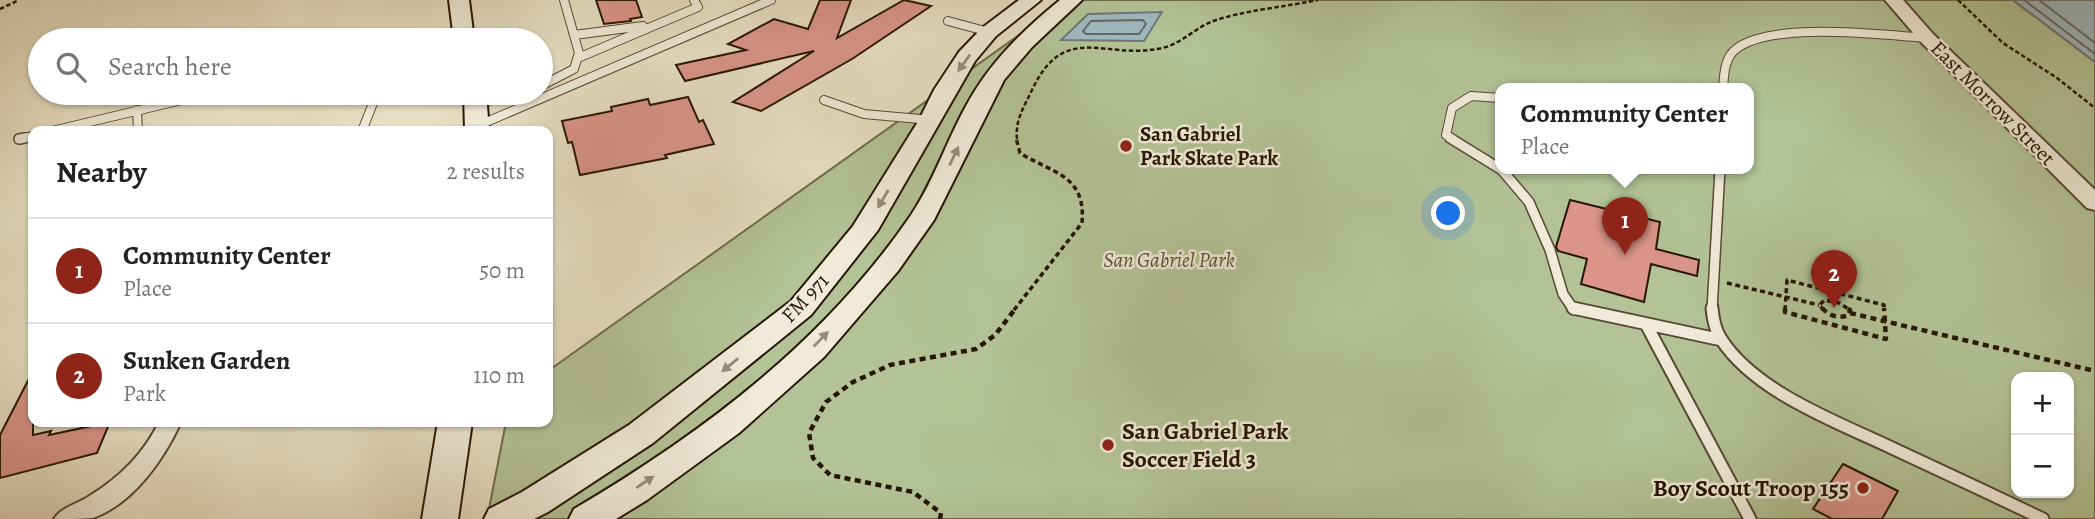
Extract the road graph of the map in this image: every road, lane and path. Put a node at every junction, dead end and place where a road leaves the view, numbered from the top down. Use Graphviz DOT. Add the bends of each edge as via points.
graph roads {
  1 [pos="19,0"];
  2 [pos="459,0"];
  3 [pos="564,0"];
  4 [pos="694,0"];
  5 [pos="771,0"];
  6 [pos="1031,0"];
  7 [pos="1072,0"];
  8 [pos="1318,0"];
  9 [pos="1894,0"];
  10 [pos="1958,0"];
  11 [pos="0,9"];
  12 [pos="948,21"];
  13 [pos="658,24"];
  14 [pos="462,28"];
  15 [pos="989,32"];
  16 [pos="574,35"];
  17 [pos="1927,38"];
  18 [pos="578,58"];
  19 [pos="553,81"];
  20 [pos="1723,83"];
  21 [pos="564,88"];
  22 [pos="553,91"];
  23 [pos="1495,98"];
  24 [pos="824,100"];
  25 [pos="158,105"];
  26 [pos="372,105"];
  27 [pos="496,105"];
  28 [pos="504,105"];
  29 [pos="2095,108"];
  30 [pos="136,110"];
  31 [pos="476,113"];
  32 [pos="931,120"];
  33 [pos="970,124"];
  34 [pos="77,126"];
  35 [pos="138,126"];
  36 [pos="364,126"];
  37 [pos="28,137"];
  38 [pos="19,139"];
  39 [pos="1495,166"];
  40 [pos="1505,174"];
  41 [pos="1720,174"];
  42 [pos="2095,203"];
  43 [pos="1715,280"];
  44 [pos="1786,297"];
  45 [pos="1819,305"];
  46 [pos="1850,313"];
  47 [pos="1885,322"];
  48 [pos="1647,326"];
  49 [pos="1722,340"];
  50 [pos="2095,370"];
  51 [pos="168,427"];
  52 [pos="454,427"];
  53 [pos="67,519"];
  54 [pos="440,519"];
  55 [pos="502,519"];
  56 [pos="587,519"];
  57 [pos="940,519"];
  58 [pos="1749,519"];
  59 [pos="2043,519"];
  1 -- 11 [label="path"];
  2 -- 14 [label="main road"];
  3 -- 16 [label="lane"];
  4 -- 13 [label="lane" via="698,7"];
  5 -- 21 [label="lane"];
  6 -- 15 [label="main road, FM 971 / FM 971"];
  7 -- 33 [label="main road, FM 971 / FM 971" via="1003,65"];
  8 -- 57 [label="path" via="1216,20 1161,49 1075,48 1057,54 1048,64 1019,113 1015,138 1020,153 1070,180 1082,195 1082,223 995,335 976,349 891,365 853,382 827,402 809,433 813,458 830,475 913,492 941,513"];
  9 -- 17 [label="street, East Morrow Street"];
  10 -- 29 [label="path" via="2003,43"];
  12 -- 15 [label="lane"];
  13 -- 16 [label="lane"];
  13 -- 18 [label="lane"];
  15 -- 32 [label="main road, FM 971 / FM 971, one-way" via="945,90"];
  16 -- 18 [label="lane"];
  17 -- 20 [label="lane" via="1767,36 1737,48 1724,69"];
  17 -- 42 [label="street, East Morrow Street"];
  18 -- 19 [label="lane" via="574,69"];
  19 -- 21 [label="lane"];
  21 -- 22 [label="lane"];
  23 -- 39 [label="lane" via="1471,96 1452,108 1446,135"];
  24 -- 32 [label="lane" via="864,114"];
  25 -- 30 [label="lane"];
  26 -- 36 [label="lane"];
  27 -- 31 [label="lane"];
  28 -- 31 [label="lane"];
  30 -- 34 [label="lane"];
  30 -- 35 [label="lane"];
  32 -- 33 [label="main road"];
  32 -- 55 [label="main road, FM 971 / FM 971, one-way" via="864,230 801,308 641,434"];
  56 -- 33 [label="main road, FM 971 / FM 971, one-way" via="705,441 789,371 864,295 923,219"];
  37 -- 38 [label="lane"];
  40 -- 48 [label="lane" via="1529,202 1563,294 1574,310"];
  41 -- 43 [label="lane"];
  43 -- 44 [label="path"];
  43 -- 49 [label="lane" via="1712,307"];
  44 -- 45 [label="path"];
  44 -- 47 [label="path" via="1787,280 1884,305"];
  44 -- 47 [label="path" via="1786,313 1886,339"];
  45 -- 46 [label="path" via="1838,317"];
  45 -- 46 [label="path" via="1834,301"];
  46 -- 47 [label="path"];
  47 -- 50 [label="path"];
  48 -- 49 [label="lane"];
  48 -- 58 [label="lane"];
  49 -- 59 [label="lane" via="1766,381 1808,406"];
  51 -- 53 [label="street" via="162,444 129,481"];
  52 -- 54 [label="main road"];
}
